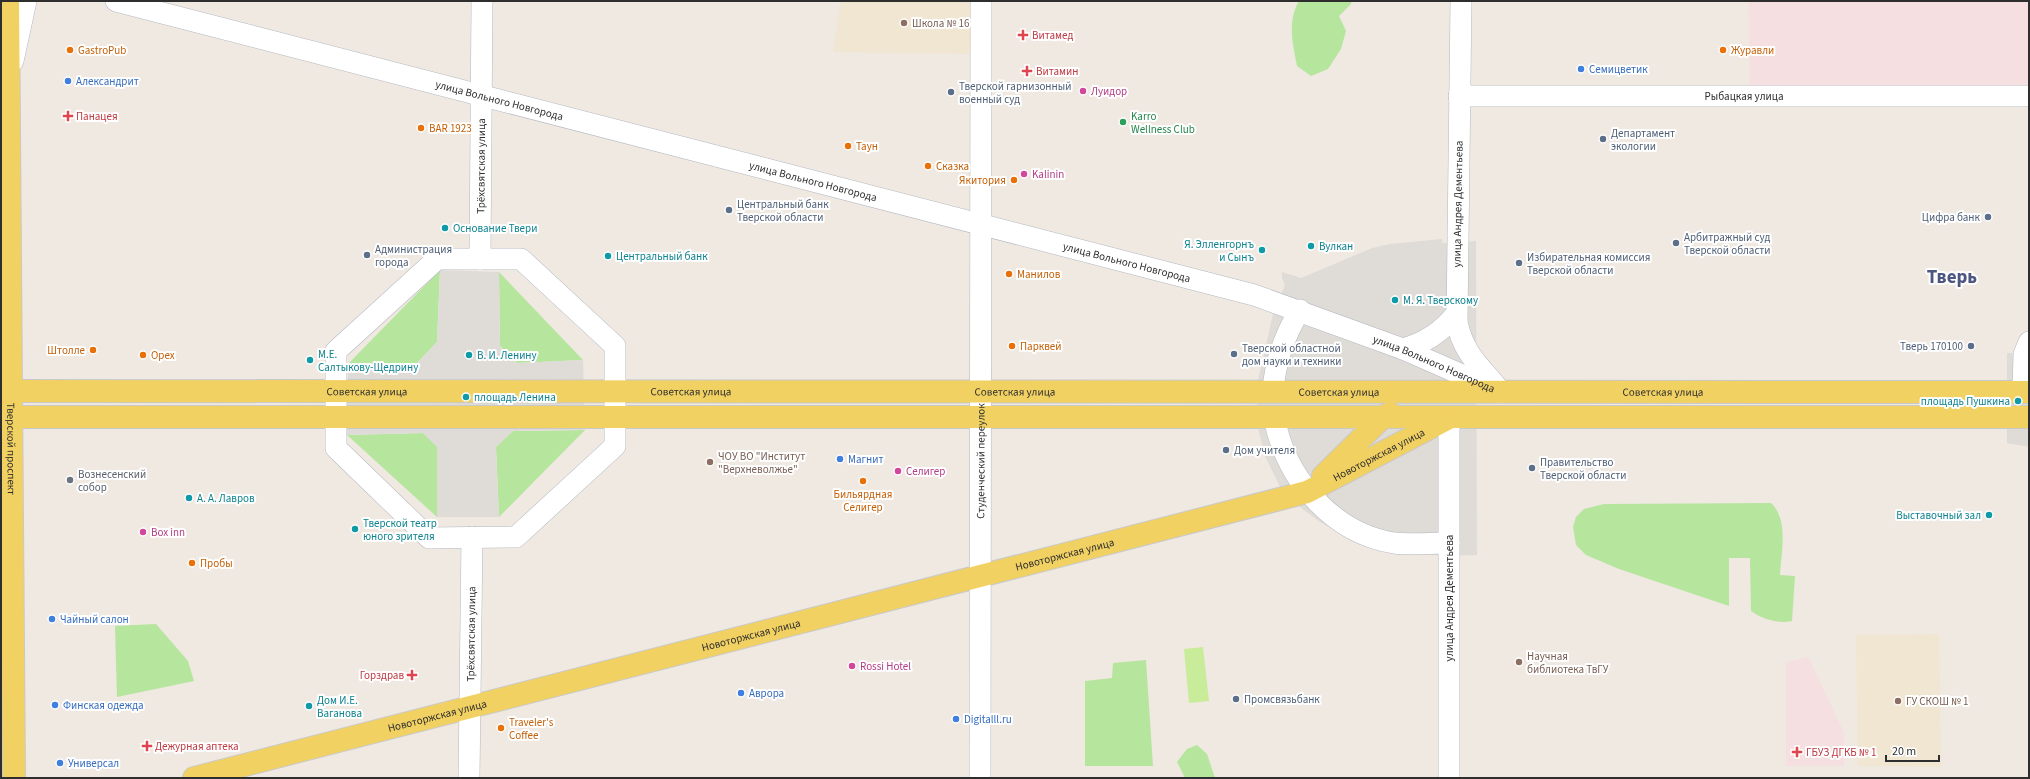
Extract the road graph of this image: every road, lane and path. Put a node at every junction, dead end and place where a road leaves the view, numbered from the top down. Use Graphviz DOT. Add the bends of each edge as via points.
graph roads {
  1 [pos="8,1"];
  2 [pos="26,1"];
  3 [pos="116,1"];
  4 [pos="482,1"];
  5 [pos="980,1"];
  6 [pos="1461,1"];
  7 [pos="8,85"];
  8 [pos="481,95"];
  9 [pos="1459,96"];
  10 [pos="2029,96"];
  11 [pos="980,223"];
  12 [pos="480,259"];
  13 [pos="1300,310"];
  14 [pos="1456,314"];
  15 [pos="2029,342"];
  16 [pos="1403,349"];
  17 [pos="6,391"];
  18 [pos="336,391"];
  19 [pos="980,391"];
  20 [pos="1273,391"];
  21 [pos="1424,391"];
  22 [pos="615,392"];
  23 [pos="1501,392"];
  24 [pos="2026,392"];
  25 [pos="6,417"];
  26 [pos="336,417"];
  27 [pos="615,417"];
  28 [pos="980,417"];
  29 [pos="1274,417"];
  30 [pos="1383,417"];
  31 [pos="1449,417"];
  32 [pos="2029,417"];
  33 [pos="1307,492"];
  34 [pos="472,538"];
  35 [pos="1449,543"];
  36 [pos="980,576"];
  37 [pos="471,707"];
  38 [pos="14,778"];
  39 [pos="194,778"];
  40 [pos="469,778"];
  41 [pos="980,778"];
  42 [pos="1449,778"];
  1 -- 7 [label="main road, Тверской проспект"];
  2 -- 7 [label="street"];
  3 -- 8 [label="street, улица Вольного Новгорода"];
  4 -- 8 [label="street, Трёхсвятская улица"];
  5 -- 11 [label="street, Студенческий переулок"];
  6 -- 9 [label="street, улица Андрея Дементьева"];
  7 -- 17 [label="main road, Тверской проспект"];
  8 -- 11 [label="street, улица Вольного Новгорода"];
  8 -- 12 [label="street, Трёхсвятская улица"];
  9 -- 10 [label="street, Рыбацкая улица"];
  9 -- 14 [label="street, улица Андрея Дементьева"];
  11 -- 13 [label="street, улица Вольного Новгорода" via="1254,295"];
  11 -- 19 [label="street, Студенческий переулок"];
  12 -- 18 [label="street" via="437,259 336,351"];
  12 -- 22 [label="street" via="521,258 615,346"];
  13 -- 16 [label="street, улица Вольного Новгорода"];
  13 -- 20 [label="street" via="1281,347"];
  14 -- 16 [label="street" via="1433,336"];
  14 -- 23 [label="street, улица Андрея Дементьева" via="1459,334 1468,352"];
  15 -- 24 [label="street" via="2024,354"];
  16 -- 23 [label="street, улица Вольного Новгорода"];
  17 -- 18 [label="main road, Советская улица"];
  17 -- 25 [label="main road, Тверской проспект"];
  18 -- 22 [label="main road, Советская улица"];
  18 -- 26 [label="street"];
  19 -- 20 [label="main road, Советская улица"];
  19 -- 22 [label="main road, Советская улица"];
  19 -- 28 [label="street, Студенческий переулок"];
  20 -- 21 [label="main road, Советская улица"];
  21 -- 23 [label="main road, Советская улица"];
  21 -- 30 [label="main road, Новоторжская улица"];
  22 -- 27 [label="street"];
  23 -- 24 [label="main road, Советская улица"];
  25 -- 26 [label="main road"];
  25 -- 38 [label="main road, Тверской проспект"];
  26 -- 27 [label="main road"];
  26 -- 34 [label="street" via="336,448 429,538"];
  27 -- 28 [label="main road"];
  27 -- 34 [label="street" via="615,446 516,537"];
  28 -- 29 [label="main road"];
  28 -- 36 [label="street, Студенческий переулок"];
  29 -- 30 [label="main road"];
  29 -- 33 [label="street" via="1284,454"];
  30 -- 31 [label="main road"];
  30 -- 33 [label="main road, Новоторжская улица"];
  31 -- 32 [label="main road"];
  31 -- 33 [label="main road, Новоторжская улица"];
  31 -- 35 [label="street, улица Андрея Дементьева"];
  33 -- 35 [label="street" via="1336,518 1374,538 1395,543"];
  33 -- 36 [label="main road, Новоторжская улица"];
  34 -- 37 [label="street, Трёхсвятская улица"];
  35 -- 42 [label="street, улица Андрея Дементьева"];
  36 -- 37 [label="main road, Новоторжская улица"];
  36 -- 41 [label="street, Студенческий переулок"];
  37 -- 39 [label="main road, Новоторжская улица"];
  37 -- 40 [label="street, Трёхсвятская улица"];
}
